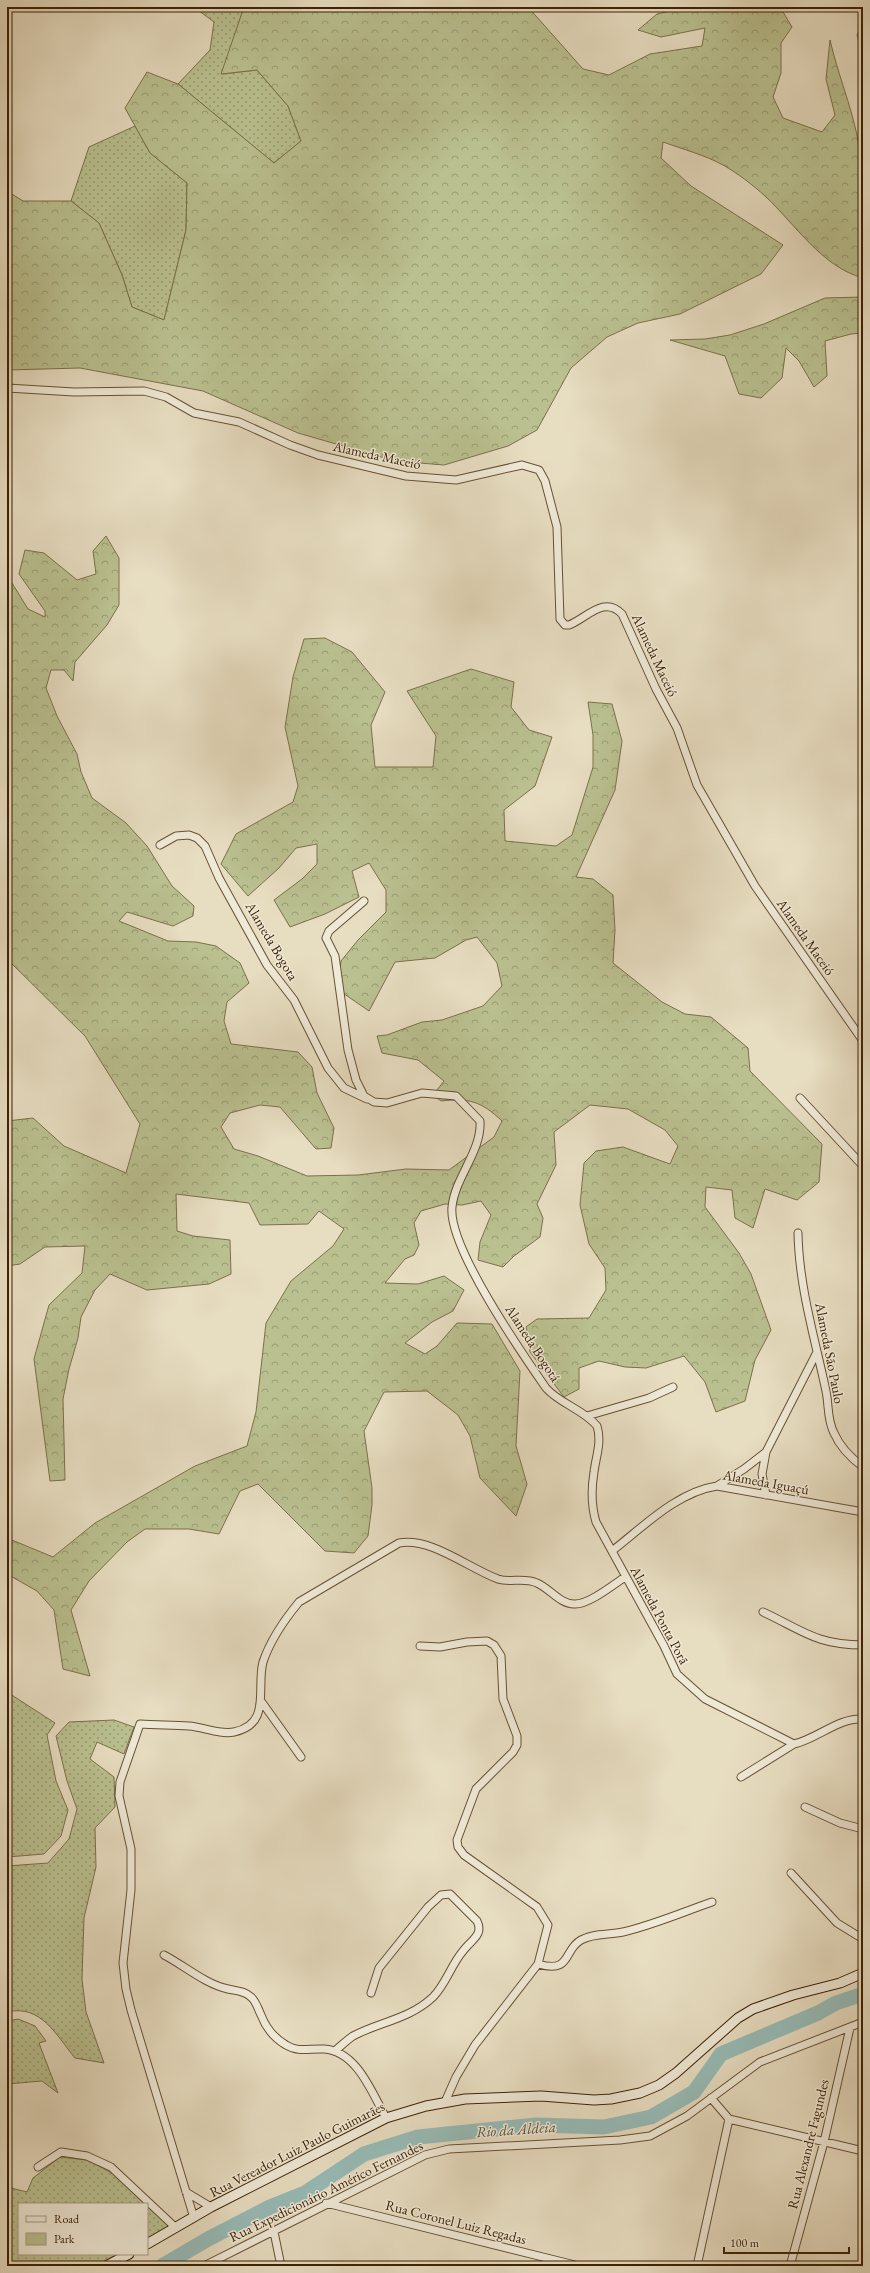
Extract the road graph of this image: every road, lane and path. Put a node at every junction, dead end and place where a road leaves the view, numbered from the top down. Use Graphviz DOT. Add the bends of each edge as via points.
graph roads {
  1 [pos="7,388"];
  2 [pos="160,845"];
  3 [pos="364,901"];
  4 [pos="863,1041"];
  5 [pos="800,1098"];
  6 [pos="369,1100"];
  7 [pos="863,1166"];
  8 [pos="798,1233"];
  9 [pos="470,1268"];
  10 [pos="817,1352"];
  11 [pos="673,1387"];
  12 [pos="587,1416"];
  13 [pos="766,1452"];
  14 [pos="863,1467"];
  15 [pos="717,1486"];
  16 [pos="766,1495"];
  17 [pos="863,1512"];
  18 [pos="612,1551"];
  19 [pos="625,1577"];
  20 [pos="763,1612"];
  21 [pos="863,1645"];
  22 [pos="420,1646"];
  23 [pos="261,1702"];
  24 [pos="863,1720"];
  25 [pos="794,1744"];
  26 [pos="301,1757"];
  27 [pos="741,1777"];
  28 [pos="804,1807"];
  29 [pos="863,1829"];
  30 [pos="791,1873"];
  31 [pos="712,1902"];
  32 [pos="863,1939"];
  33 [pos="164,1955"];
  34 [pos="538,1964"];
  35 [pos="863,1973"];
  36 [pos="371,1993"];
  37 [pos="863,2022"];
  38 [pos="850,2028"];
  39 [pos="336,2050"];
  40 [pos="711,2098"];
  41 [pos="445,2102"];
  42 [pos="386,2118"];
  43 [pos="729,2119"];
  44 [pos="824,2142"];
  45 [pos="863,2151"];
  46 [pos="38,2167"];
  47 [pos="186,2192"];
  48 [pos="326,2203"];
  49 [pos="211,2207"];
  50 [pos="194,2218"];
  51 [pos="176,2228"];
  52 [pos="274,2232"];
  53 [pos="148,2243"];
  54 [pos="127,2255"];
  55 [pos="106,2266"];
  56 [pos="204,2266"];
  57 [pos="281,2266"];
  58 [pos="579,2266"];
  59 [pos="697,2266"];
  60 [pos="790,2266"];
  1 -- 4 [label="street, Alameda Maceió" via="74,392 144,391 166,398 194,413 239,422 318,455 406,476 456,480 522,465 539,470 545,481 556,527 560,619 565,625 569,625 604,606 613,607 622,614 677,728 697,786 755,886"];
  2 -- 6 [label="street, Alameda Bogota" via="176,836 189,835 197,838 205,846 219,878 275,977 294,1000 328,1068 344,1088"];
  3 -- 6 [label="street" via="329,931 326,938 335,956 348,1050 359,1090"];
  5 -- 7 [label="street"];
  6 -- 9 [label="street, Alameda Bogota" via="387,1103 422,1093 454,1096 480,1120 478,1138 452,1206 455,1232"];
  8 -- 10 [label="street, Alameda São Paulo" via="802,1282"];
  9 -- 12 [label="street, Alameda Bogotá" via="546,1388 561,1402"];
  10 -- 13 [label="street"];
  10 -- 14 [label="street, Alameda São Paulo" via="833,1432 844,1450"];
  11 -- 12 [label="street" via="649,1398"];
  12 -- 18 [label="street, Alameda Bogotá" via="597,1426 600,1439 592,1488 593,1513"];
  13 -- 15 [label="street"];
  13 -- 16 [label="street" via="762,1474"];
  15 -- 16 [label="street, Alameda Iguaçú"];
  15 -- 18 [label="street, Alameda Iguaçú" via="682,1499"];
  16 -- 17 [label="street, Alameda Iguaçú"];
  18 -- 19 [label="street, Alameda Ponta Porã"];
  19 -- 23 [label="street" via="587,1602 573,1605 533,1581 501,1580 424,1544 399,1543 300,1602 288,1616 267,1653 261,1674"];
  19 -- 25 [label="street, Alameda Ponta Porã" via="677,1674 686,1684 705,1699"];
  20 -- 21 [label="street" via="811,1638 836,1644"];
  22 -- 34 [label="street" via="440,1647 487,1641 494,1644 501,1656 503,1699 517,1736 517,1745 476,1789 457,1840 458,1847 464,1855 532,1903 544,1916 548,1925"];
  23 -- 26 [label="street"];
  23 -- 47 [label="street" via="256,1718 235,1732 189,1726 140,1724 120,1782 119,1796 131,1849 132,1874 123,1963 124,1979"];
  24 -- 25 [label="street" via="848,1720 816,1737"];
  25 -- 27 [label="street"];
  28 -- 29 [label="street"];
  30 -- 32 [label="street" via="838,1923"];
  31 -- 34 [label="street" via="623,1932 590,1936 579,1941 568,1957 557,1965"];
  33 -- 39 [label="street" via="215,1985 242,1991 250,1996 255,2000 268,2029 287,2045 298,2050"];
  34 -- 41 [label="street" via="475,2045"];
  35 -- 41 [label="street, Rua Vereador Luiz Paulo Guimarães" via="840,1984 793,1995 753,2009 738,2018 676,2073 659,2085 640,2093 606,2099 495,2096"];
  36 -- 39 [label="street" via="380,1968 428,1907 441,1895 450,1894 477,1921 480,1926 478,1935 462,1951 433,1997 413,2012 352,2036"];
  37 -- 38 [label="street, Rua Expedicionário Américo Fernandes"];
  38 -- 40 [label="street, Rua Expedicionário Américo Fernandes" via="760,2062"];
  38 -- 44 [label="street, Rua Alexandre Fagundes"];
  39 -- 42 [label="street" via="357,2068"];
  40 -- 43 [label="street"];
  40 -- 48 [label="street, Rua Expedicionário Américo Fernandes" via="675,2124 650,2136 438,2151 411,2161"];
  41 -- 42 [label="street, Rua Vereador Luiz Paulo Guimarães"];
  42 -- 49 [label="street, Rua Vereador Luiz Paulo Guimarães"];
  43 -- 44 [label="street"];
  43 -- 59 [label="street"];
  44 -- 45 [label="street"];
  44 -- 60 [label="street, Rua Alexandre Fagundes"];
  46 -- 51 [label="street" via="60,2152 88,2156 111,2167"];
  47 -- 49 [label="street"];
  47 -- 50 [label="street"];
  48 -- 52 [label="street, Rua Expedicionário Américo Fernandes"];
  48 -- 58 [label="street, Rua Coronel Luiz Regadas"];
  49 -- 50 [label="street, Rua Vereador Luiz Paulo Guimarães"];
  50 -- 51 [label="street, Rua Vereador Luiz Paulo Guimarães"];
  51 -- 53 [label="street, Rua Vereador Luiz Paulo Guimarães"];
  52 -- 56 [label="street, Rua Expedicionário Américo Fernandes"];
  52 -- 57 [label="street"];
  54 -- 55 [label="street"];
}
